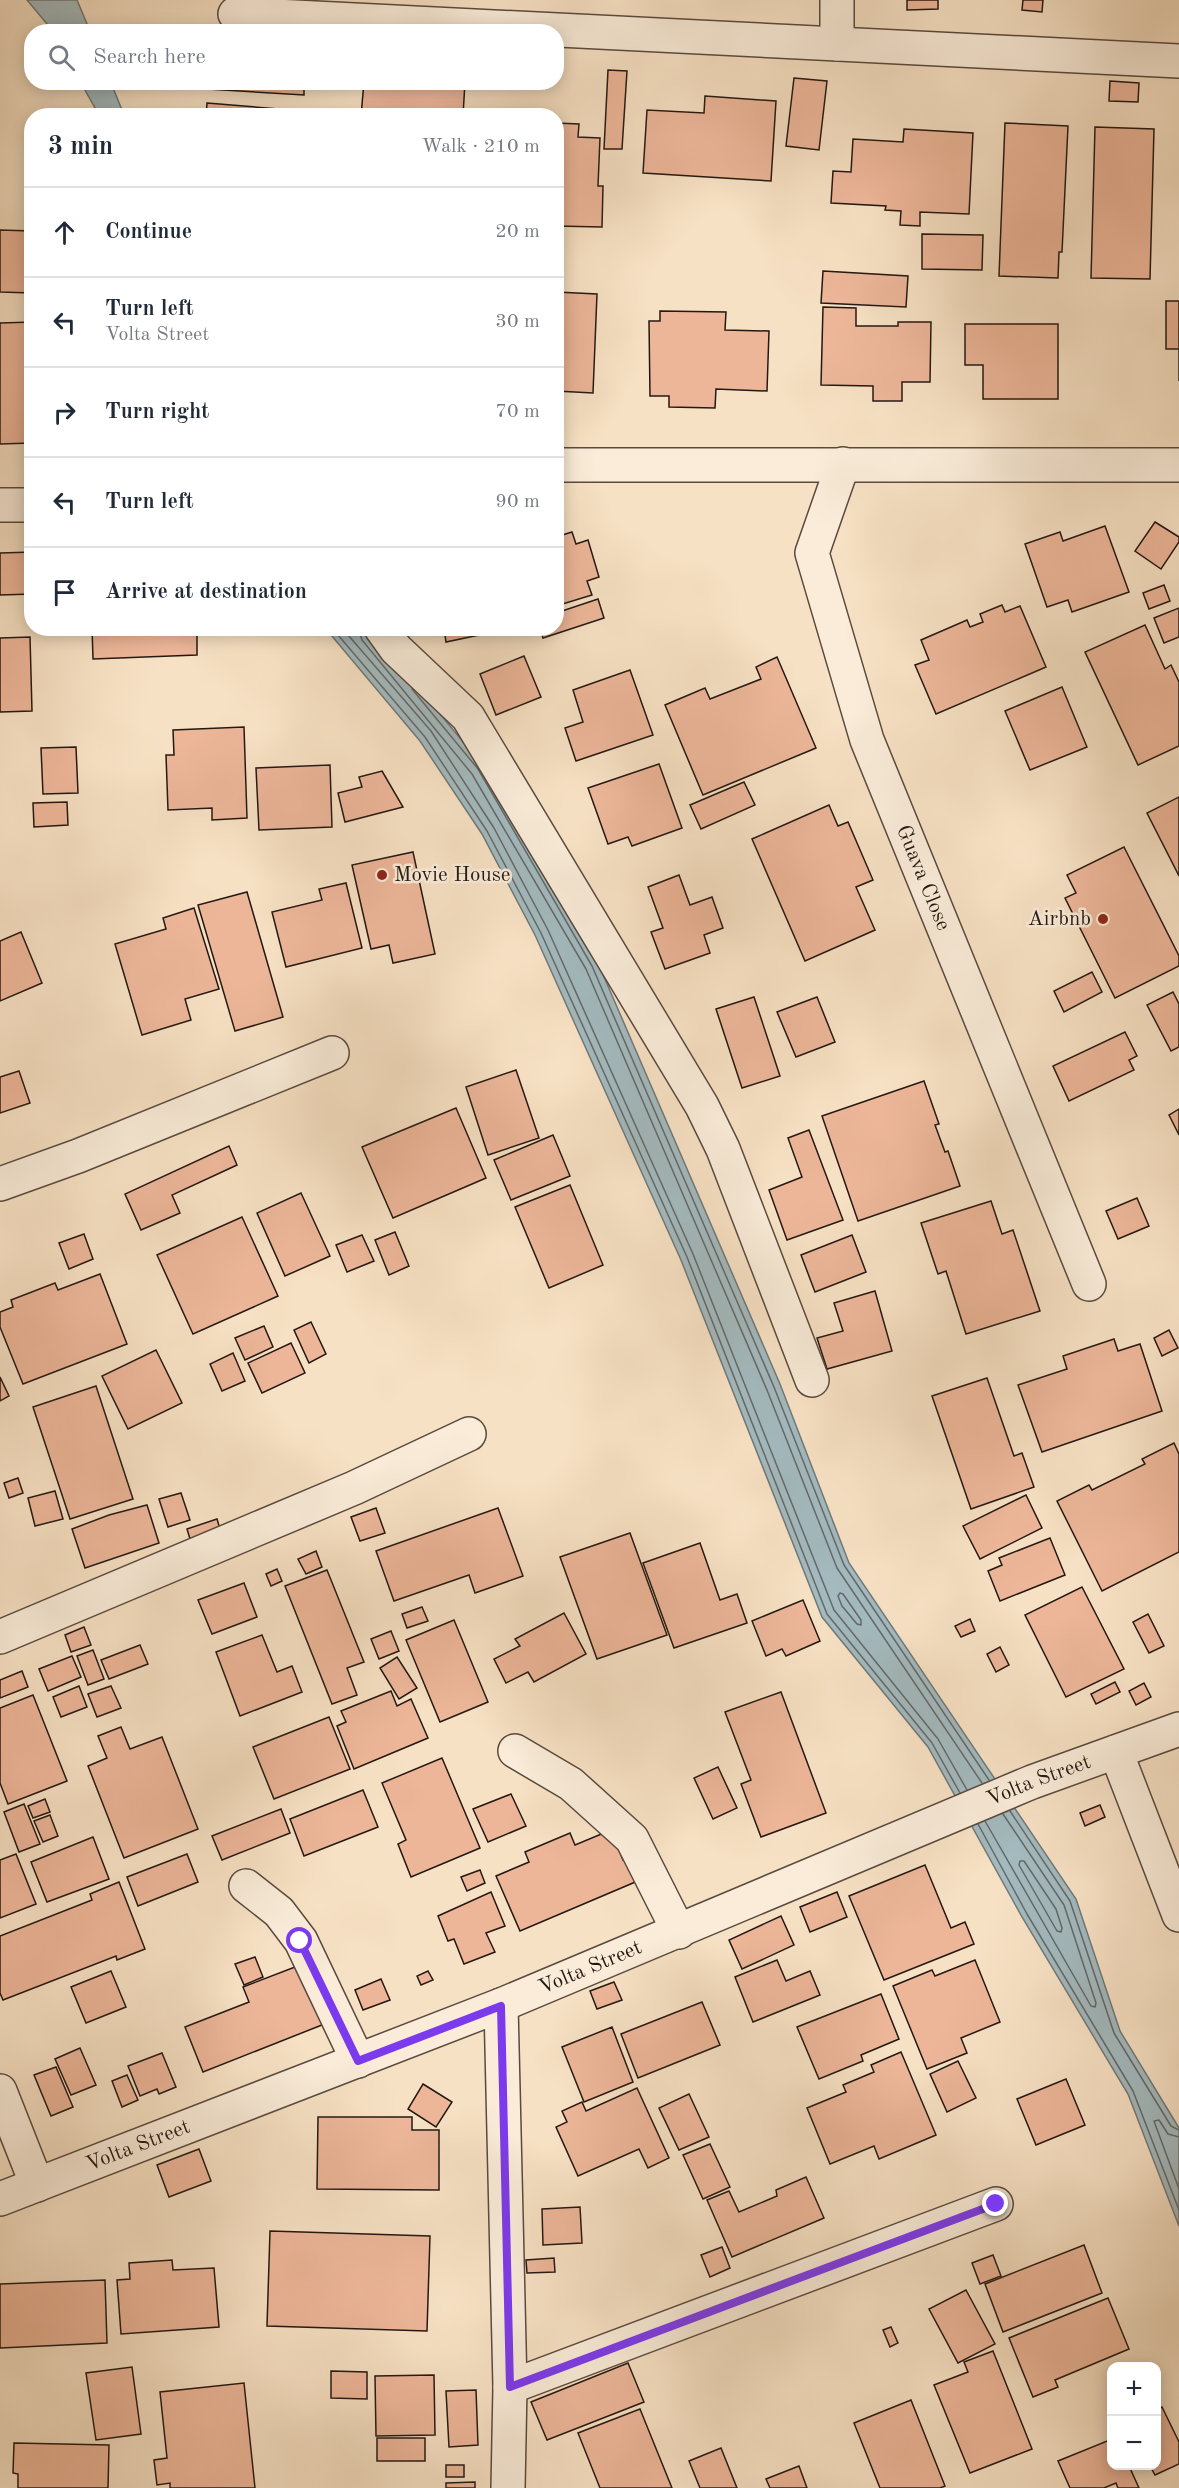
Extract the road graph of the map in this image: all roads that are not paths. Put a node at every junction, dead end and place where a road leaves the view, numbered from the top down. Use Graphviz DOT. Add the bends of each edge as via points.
graph roads {
  1 [pos="837,0"];
  2 [pos="235,14"];
  3 [pos="436,24"];
  4 [pos="564,30"];
  5 [pos="837,44"];
  6 [pos="1179,61"];
  7 [pos="843,464"];
  8 [pos="564,465"];
  9 [pos="1179,465"];
  10 [pos="0,505"];
  11 [pos="24,505"];
  12 [pos="387,636"];
  13 [pos="332,1053"];
  14 [pos="0,1184"];
  15 [pos="1089,1284"];
  16 [pos="812,1380"];
  17 [pos="470,1434"];
  18 [pos="0,1637"];
  19 [pos="1179,1729"];
  20 [pos="515,1751"];
  21 [pos="1116,1752"];
  22 [pos="246,1886"];
  23 [pos="1179,1915"];
  24 [pos="679,1932"];
  25 [pos="501,2006"];
  26 [pos="358,2061"];
  27 [pos="0,2091"];
  28 [pos="37,2185"];
  29 [pos="0,2199"];
  30 [pos="996,2204"];
  31 [pos="510,2387"];
  32 [pos="508,2488"];
  1 -- 5 [label="street"];
  2 -- 3 [label="street"];
  4 -- 5 [label="street"];
  5 -- 6 [label="street"];
  7 -- 8 [label="street"];
  7 -- 9 [label="street"];
  7 -- 15 [label="street, Guava Close" via="812,553 867,740"];
  10 -- 11 [label="street"];
  12 -- 16 [label="street" via="468,717 702,1106 723,1149"];
  13 -- 14 [label="street"];
  17 -- 18 [label="street" via="354,1488"];
  19 -- 21 [label="street, Volta Street"];
  20 -- 24 [label="street" via="571,1784 632,1839"];
  21 -- 23 [label="street"];
  21 -- 24 [label="street, Volta Street" via="1032,1782"];
  22 -- 26 [label="street" via="279,1912 300,1941"];
  24 -- 25 [label="street, Volta Street"];
  25 -- 26 [label="street, Volta Street"];
  25 -- 31 [label="street"];
  26 -- 28 [label="street, Volta Street"];
  27 -- 28 [label="street"];
  28 -- 29 [label="street, Volta Street"];
  30 -- 31 [label="street"];
  31 -- 32 [label="street"];
}
